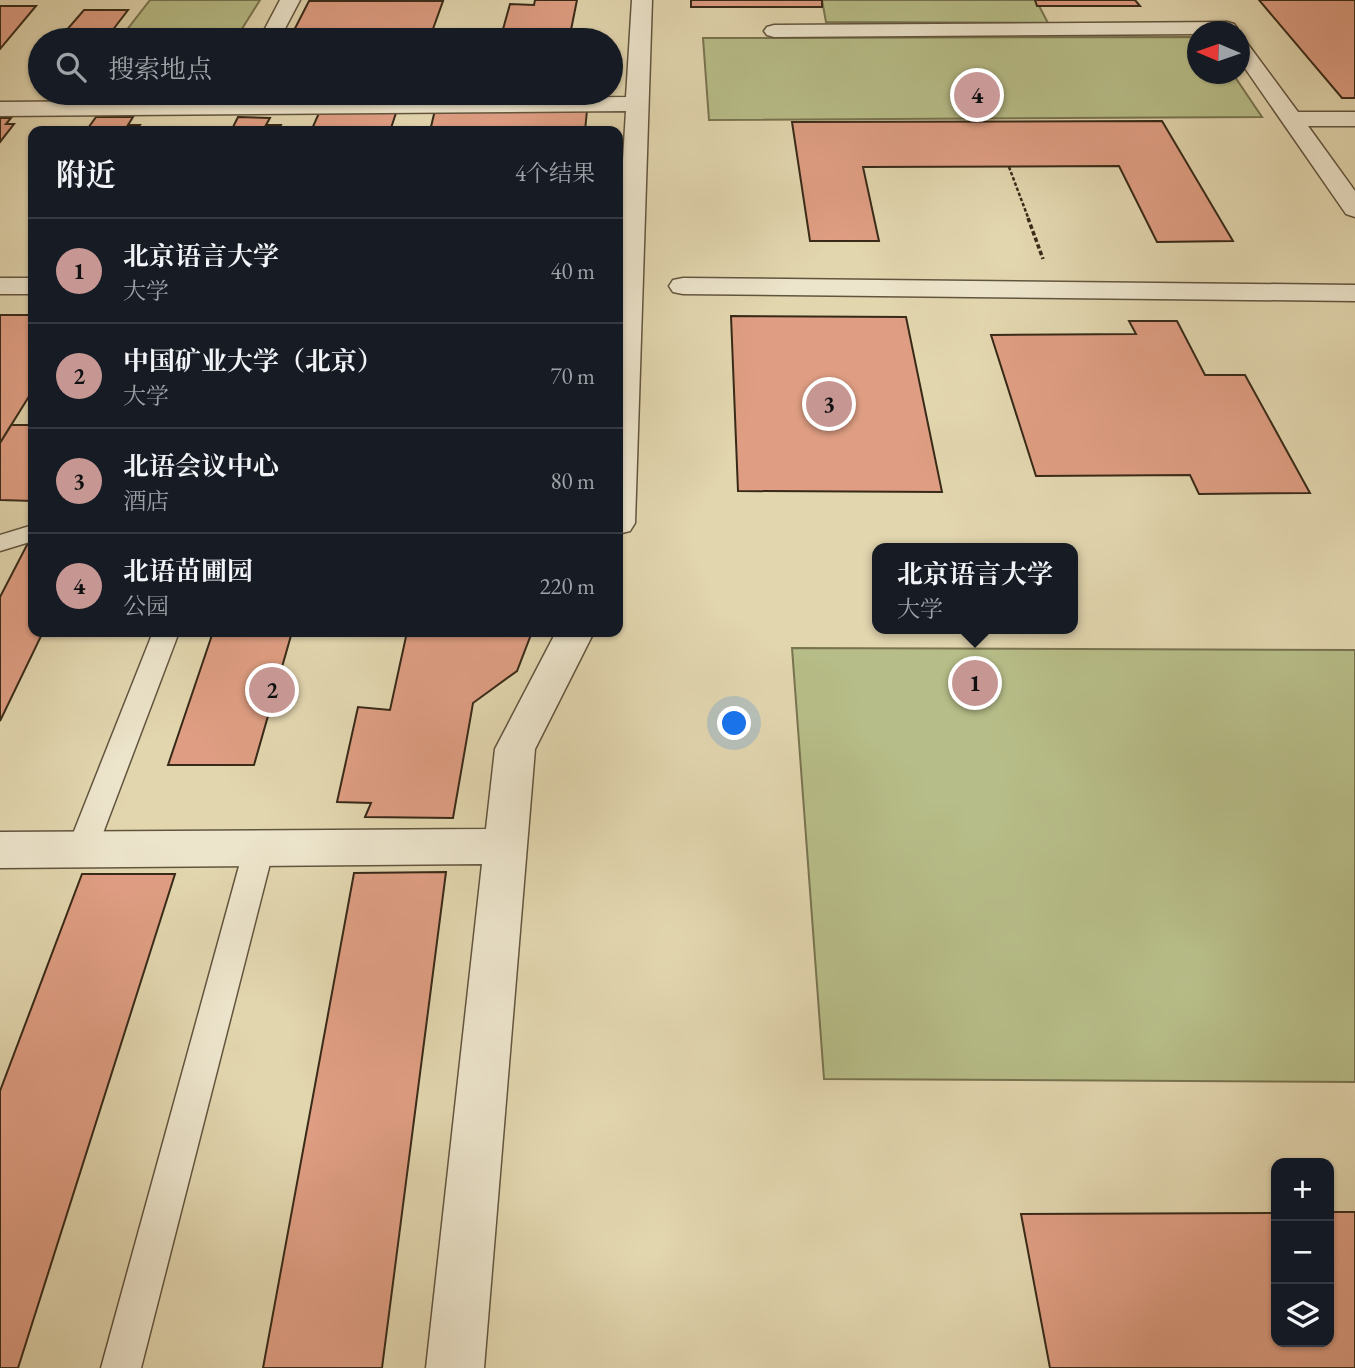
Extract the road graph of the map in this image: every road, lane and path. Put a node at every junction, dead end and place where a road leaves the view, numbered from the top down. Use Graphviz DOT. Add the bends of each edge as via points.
graph roads {
  1 [pos="290,0"];
  2 [pos="642,0"];
  3 [pos="1213,9"];
  4 [pos="1221,21"];
  5 [pos="275,28"];
  6 [pos="774,31"];
  7 [pos="1187,36"];
  8 [pos="1250,61"];
  9 [pos="623,104"];
  10 [pos="638,104"];
  11 [pos="115,105"];
  12 [pos="227,105"];
  13 [pos="0,108"];
  14 [pos="1291,119"];
  15 [pos="1355,119"];
  16 [pos="205,126"];
  17 [pos="1009,167"];
  18 [pos="1355,209"];
  19 [pos="0,286"];
  20 [pos="28,286"];
  21 [pos="623,286"];
  22 [pos="683,286"];
  23 [pos="1054,290"];
  24 [pos="1355,293"];
  25 [pos="28,535"];
  26 [pos="0,543"];
  27 [pos="164,637"];
  28 [pos="572,637"];
  29 [pos="505,846"];
  30 [pos="259,848"];
  31 [pos="82,849"];
  32 [pos="0,850"];
  33 [pos="121,1368"];
  34 [pos="455,1368"];
  1 -- 5 [label="street"];
  2 -- 10 [label="street"];
  3 -- 4 [label="street"];
  6 -- 7 [label="street"];
  8 -- 14 [label="street"];
  9 -- 10 [label="street"];
  10 -- 21 [label="street"];
  11 -- 13 [label="street"];
  12 -- 16 [label="street"];
  14 -- 15 [label="street"];
  14 -- 18 [label="street"];
  17 -- 23 [label="path"];
  19 -- 20 [label="street"];
  22 -- 23 [label="street"];
  23 -- 24 [label="street"];
  25 -- 26 [label="lane"];
  27 -- 31 [label="lane"];
  28 -- 29 [label="street" via="515,749"];
  29 -- 30 [label="street"];
  29 -- 34 [label="street"];
  30 -- 31 [label="street"];
  30 -- 33 [label="lane"];
  31 -- 32 [label="street"];
}
